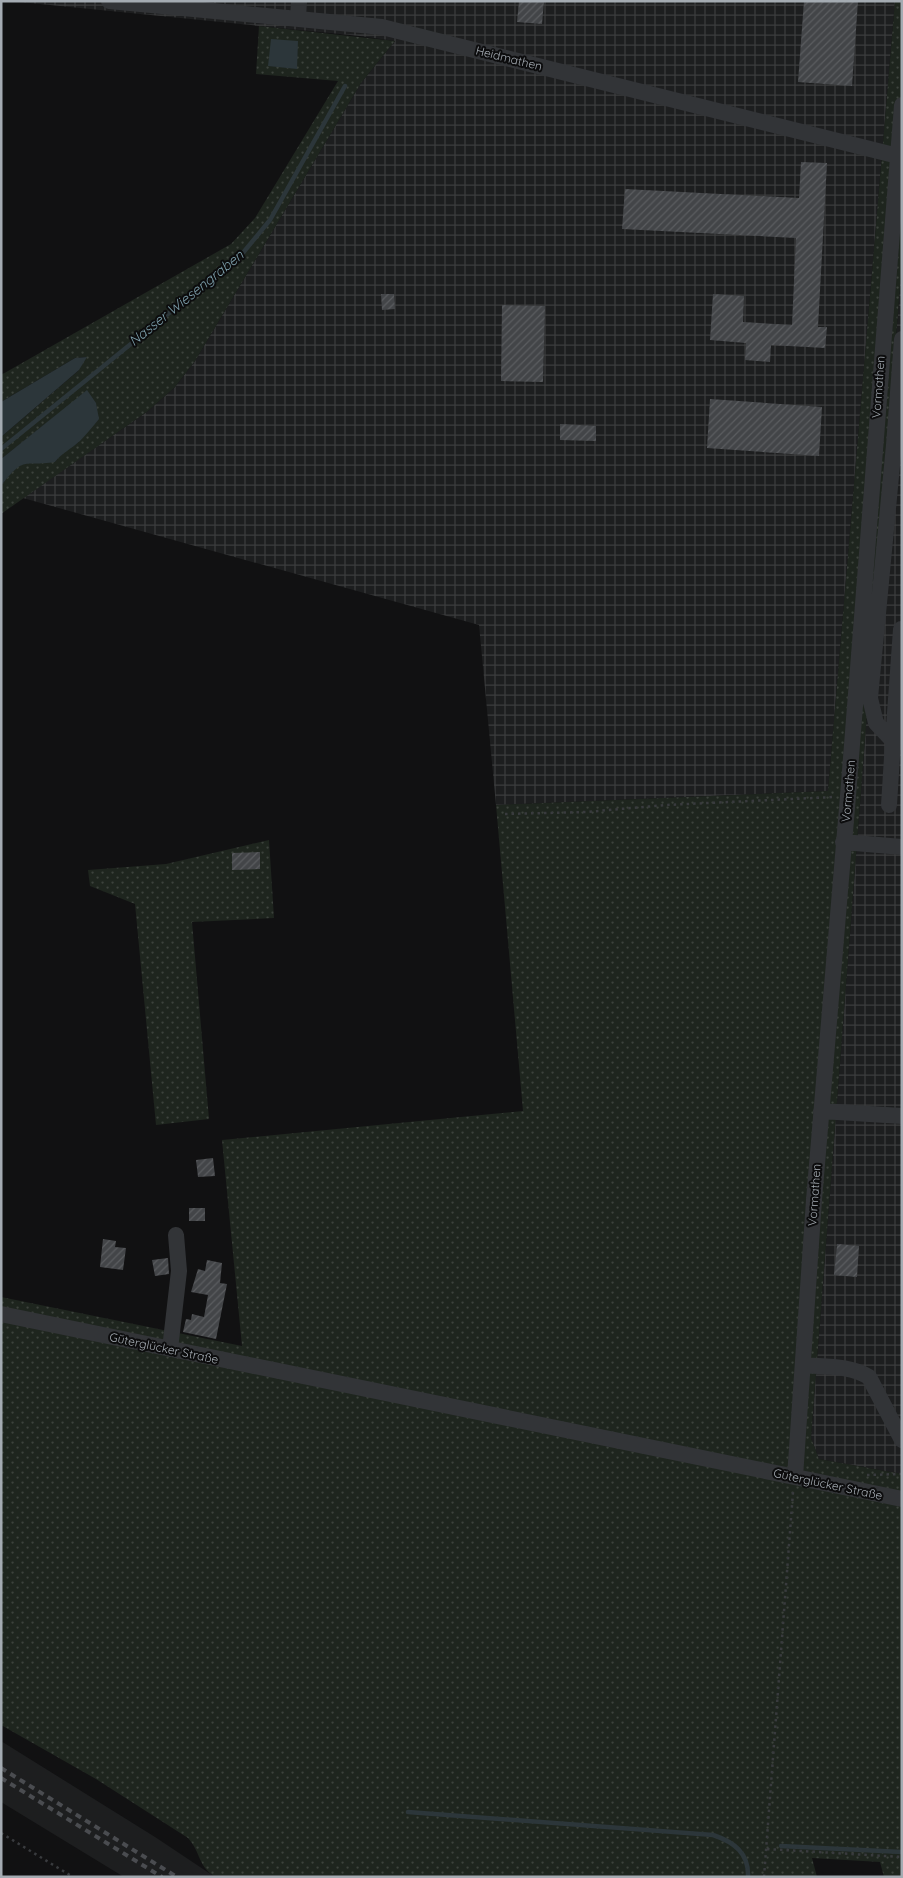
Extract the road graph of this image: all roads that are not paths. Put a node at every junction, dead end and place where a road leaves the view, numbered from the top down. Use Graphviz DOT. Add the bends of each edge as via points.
graph roads {
  1 [pos="110,1"];
  2 [pos="299,1"];
  3 [pos="298,18"];
  4 [pos="902,105"];
  5 [pos="900,156"];
  6 [pos="902,339"];
  7 [pos="902,629"];
  8 [pos="898,742"];
  9 [pos="889,805"];
  10 [pos="844,842"];
  11 [pos="902,847"];
  12 [pos="821,1110"];
  13 [pos="902,1116"];
  14 [pos="176,1235"];
  15 [pos="1,1314"];
  16 [pos="170,1350"];
  17 [pos="803,1365"];
  18 [pos="902,1440"];
  19 [pos="795,1477"];
  20 [pos="902,1499"];
  1 -- 3 [label="street, Heidmathen"];
  2 -- 3 [label="street"];
  3 -- 5 [label="street, Heidmathen" via="399,30"];
  4 -- 5 [label="street, Vormathen"];
  5 -- 10 [label="street, Vormathen"];
  6 -- 8 [label="street" via="870,698 876,723"];
  7 -- 8 [label="street"];
  8 -- 9 [label="street"];
  10 -- 11 [label="street"];
  10 -- 12 [label="street, Vormathen"];
  12 -- 13 [label="street"];
  12 -- 17 [label="street, Vormathen"];
  14 -- 16 [label="street" via="179,1271"];
  15 -- 16 [label="street, Güterglücker Straße"];
  16 -- 19 [label="street, Güterglücker Straße"];
  17 -- 18 [label="street" via="850,1369 869,1377"];
  17 -- 19 [label="street, Vormathen"];
  19 -- 20 [label="street, Güterglücker Straße"];
}
